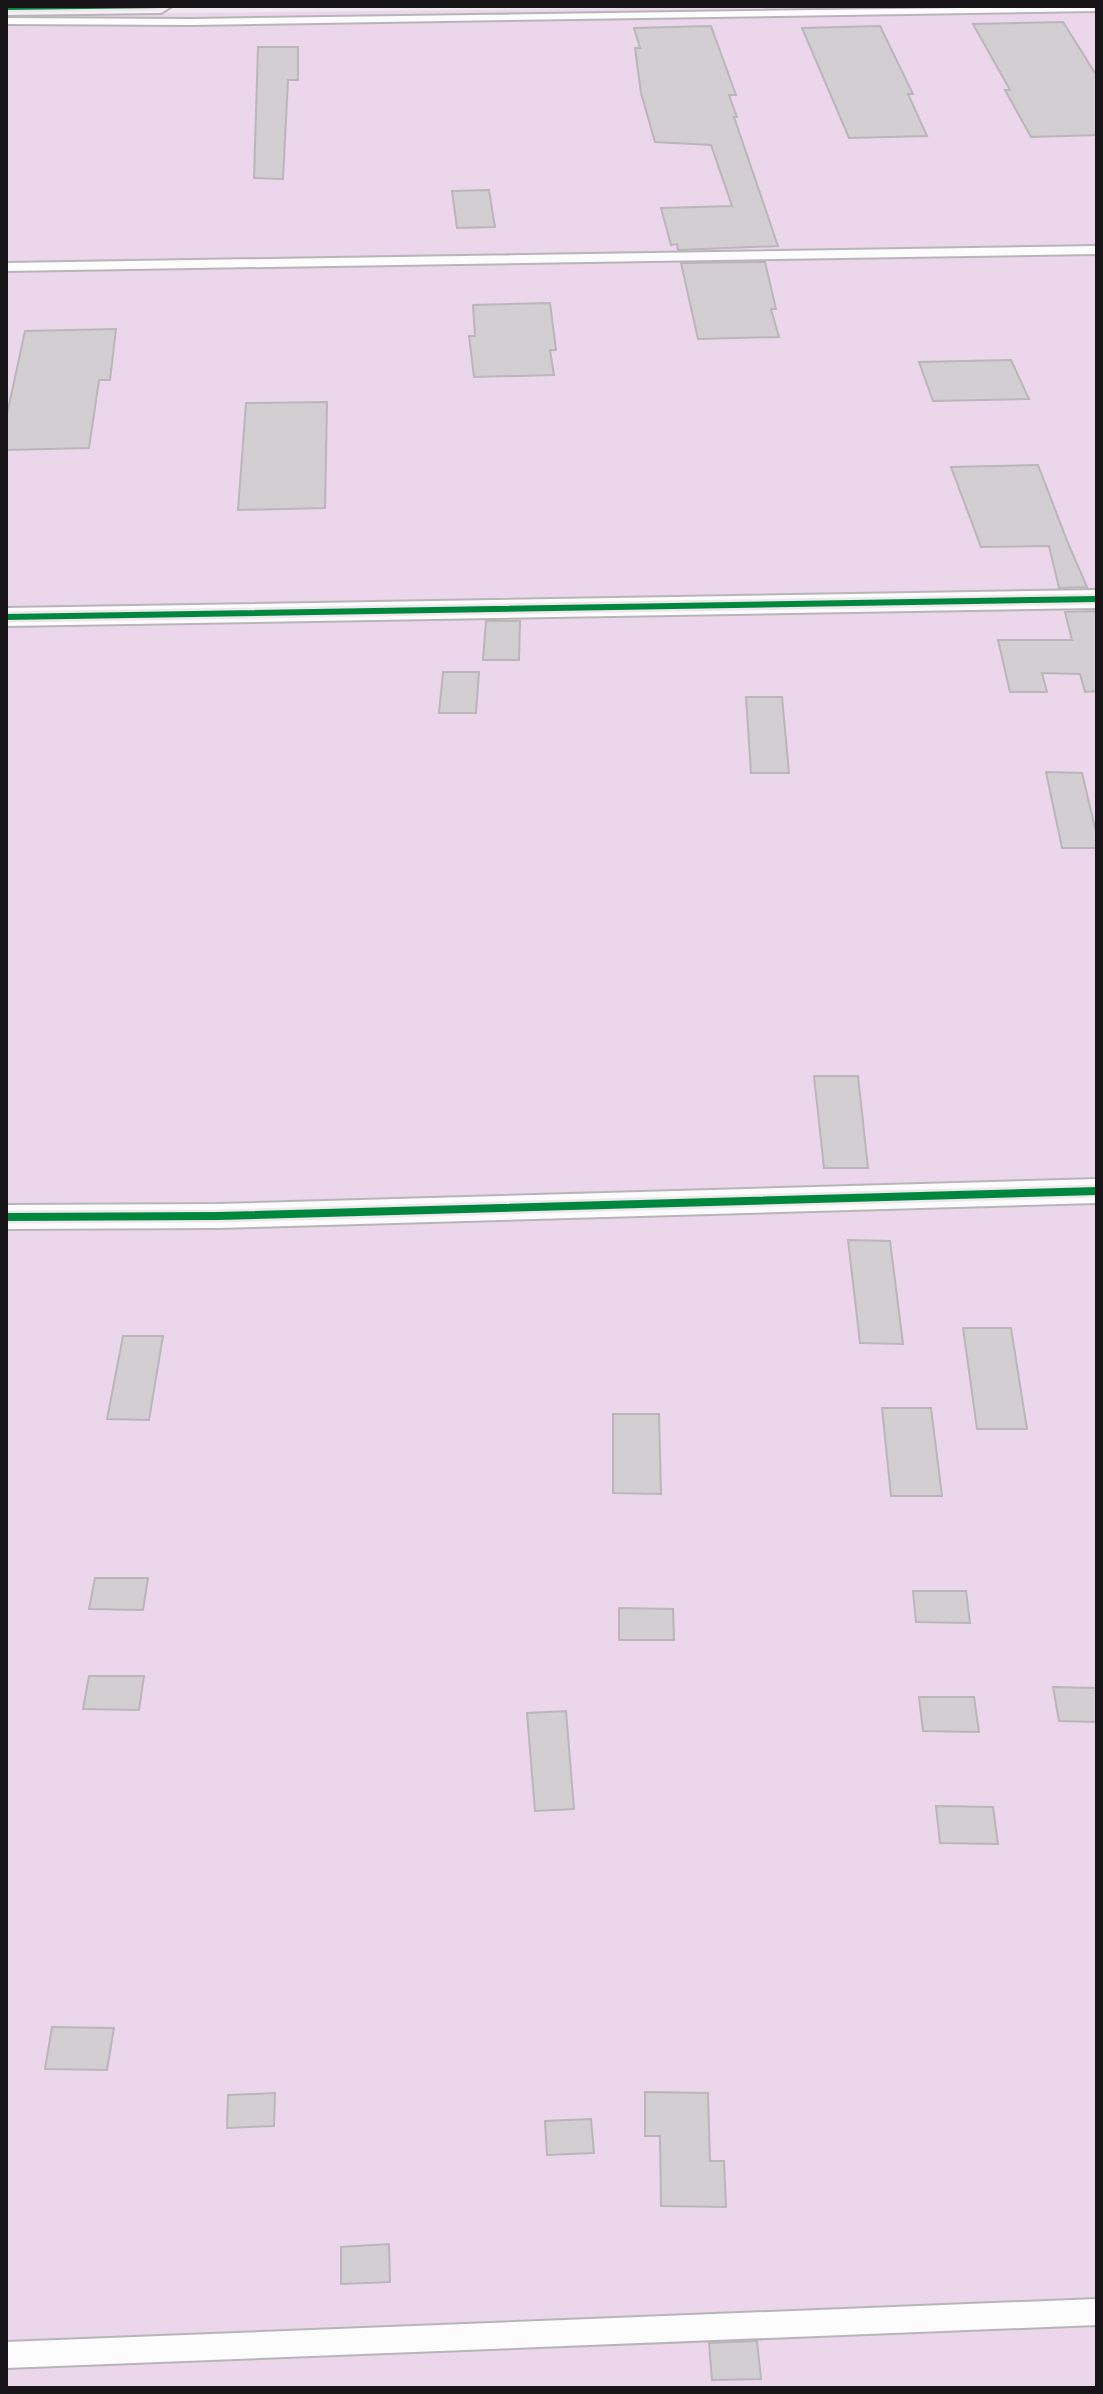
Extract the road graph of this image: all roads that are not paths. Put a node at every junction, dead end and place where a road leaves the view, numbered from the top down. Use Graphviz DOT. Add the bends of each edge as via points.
graph roads {
  1 [pos="161,6"];
  2 [pos="6,8"];
  3 [pos="1097,8"];
  4 [pos="863,9"];
  5 [pos="6,21"];
  6 [pos="1097,250"];
  7 [pos="6,267"];
  8 [pos="1097,599"];
  9 [pos="6,617"];
  10 [pos="1097,1191"];
  11 [pos="6,1217"];
  12 [pos="1097,2312"];
  13 [pos="6,2355"];
  1 -- 2 [label="street"];
  3 -- 4 [label="lane"];
  4 -- 5 [label="lane"];
  6 -- 7 [label="lane"];
  8 -- 9 [label="street"];
  10 -- 11 [label="street" via="218,1216"];
  12 -- 13 [label="lane"];
}
